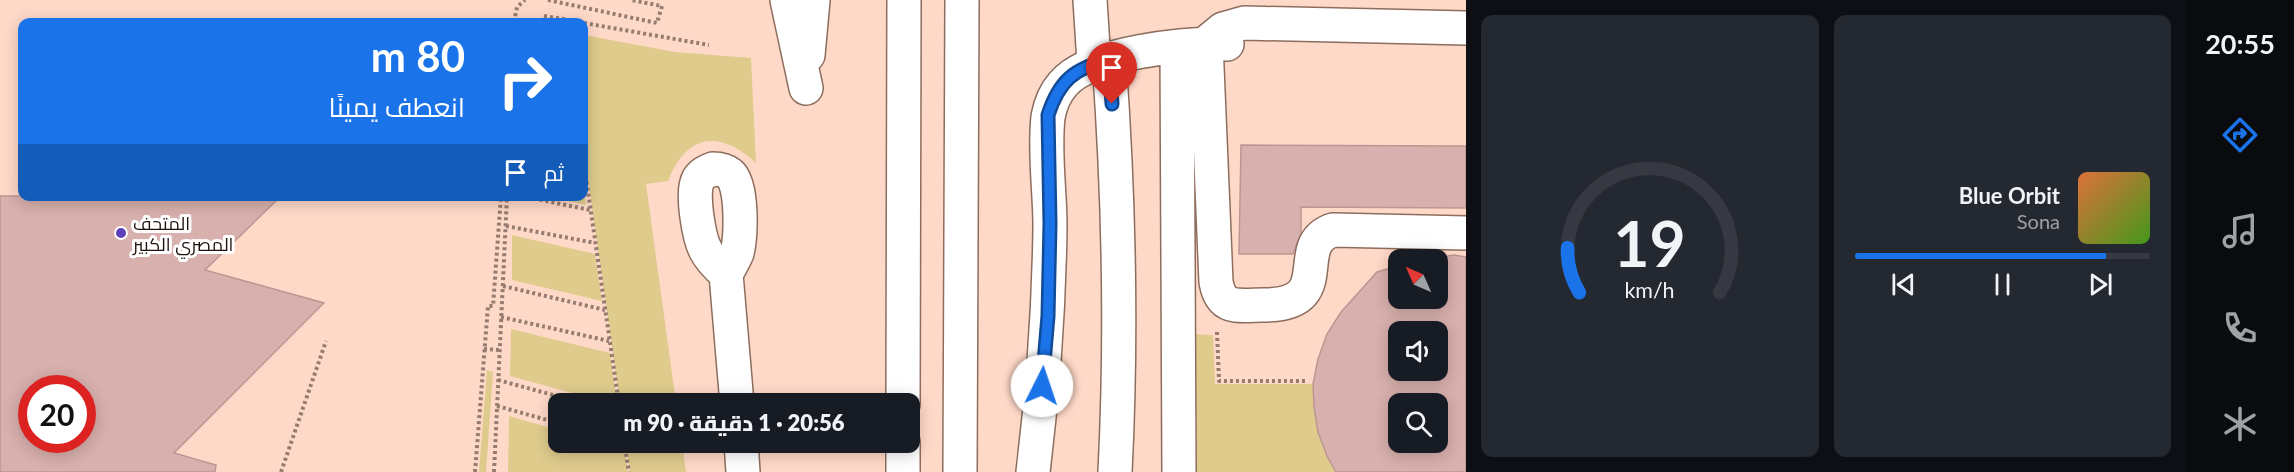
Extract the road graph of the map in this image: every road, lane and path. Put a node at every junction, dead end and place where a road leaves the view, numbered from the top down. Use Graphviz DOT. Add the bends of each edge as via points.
graph roads {
  1 [pos="525,0"];
  2 [pos="548,0"];
  3 [pos="632,0"];
  4 [pos="787,0"];
  5 [pos="813,0"];
  6 [pos="904,0"];
  7 [pos="962,0"];
  8 [pos="1090,0"];
  9 [pos="544,16"];
  10 [pos="515,18"];
  11 [pos="552,18"];
  12 [pos="588,24"];
  13 [pos="1466,28"];
  14 [pos="709,45"];
  15 [pos="1192,45"];
  16 [pos="1466,49"];
  17 [pos="1101,62"];
  18 [pos="588,195"];
  19 [pos="501,201"];
  20 [pos="507,201"];
  21 [pos="546,201"];
  22 [pos="590,210"];
  23 [pos="506,226"];
  24 [pos="1466,233"];
  25 [pos="595,243"];
  26 [pos="726,274"];
  27 [pos="503,286"];
  28 [pos="1223,299"];
  29 [pos="605,310"];
  30 [pos="501,317"];
  31 [pos="326,341"];
  32 [pos="609,341"];
  33 [pos="484,348"];
  34 [pos="500,350"];
  35 [pos="498,380"];
  36 [pos="1306,381"];
  37 [pos="617,393"];
  38 [pos="736,393"];
  39 [pos="903,393"];
  40 [pos="548,394"];
  41 [pos="497,406"];
  42 [pos="548,420"];
  43 [pos="626,453"];
  44 [pos="742,453"];
  45 [pos="903,453"];
  46 [pos="281,472"];
  47 [pos="475,472"];
  48 [pos="494,472"];
  49 [pos="629,472"];
  50 [pos="743,472"];
  51 [pos="903,472"];
  52 [pos="960,472"];
  53 [pos="1033,472"];
  54 [pos="1115,472"];
  55 [pos="1179,472"];
  1 -- 10 [label="path" via="517,7"];
  2 -- 3 [label="path" via="657,23 662,6"];
  4 -- 5 [label="street" via="806,88"];
  6 -- 39 [label="street"];
  7 -- 52 [label="street"];
  8 -- 17 [label="street"];
  9 -- 11 [label="path"];
  12 -- 14 [label="path"];
  13 -- 15 [label="street" via="1244,23 1223,28"];
  15 -- 16 [label="street"];
  15 -- 17 [label="street"];
  15 -- 28 [label="street" via="1216,282"];
  15 -- 55 [label="street"];
  17 -- 53 [label="street" via="1072,74 1061,86 1048,115 1048,316"];
  17 -- 54 [label="street" via="1119,236"];
  18 -- 22 [label="path"];
  19 -- 33 [label="path" via="493,306 488,306"];
  20 -- 23 [label="path"];
  21 -- 22 [label="path"];
  22 -- 25 [label="path"];
  23 -- 25 [label="path"];
  23 -- 27 [label="path"];
  24 -- 28 [label="street" via="1333,230 1315,244 1307,286 1293,302 1240,306"];
  25 -- 29 [label="path"];
  26 -- 38 [label="street"];
  27 -- 29 [label="path"];
  27 -- 30 [label="path"];
  28 -- 36 [label="path" via="1217,318 1219,381"];
  29 -- 32 [label="path"];
  30 -- 32 [label="path"];
  30 -- 34 [label="path"];
  31 -- 46 [label="path"];
  32 -- 37 [label="path"];
  33 -- 34 [label="path"];
  33 -- 47 [label="path"];
  34 -- 35 [label="path"];
  35 -- 40 [label="path"];
  35 -- 41 [label="path"];
  41 -- 42 [label="path"];
  41 -- 48 [label="path"];
  43 -- 49 [label="path"];
  44 -- 50 [label="street"];
  45 -- 51 [label="street"];
}
